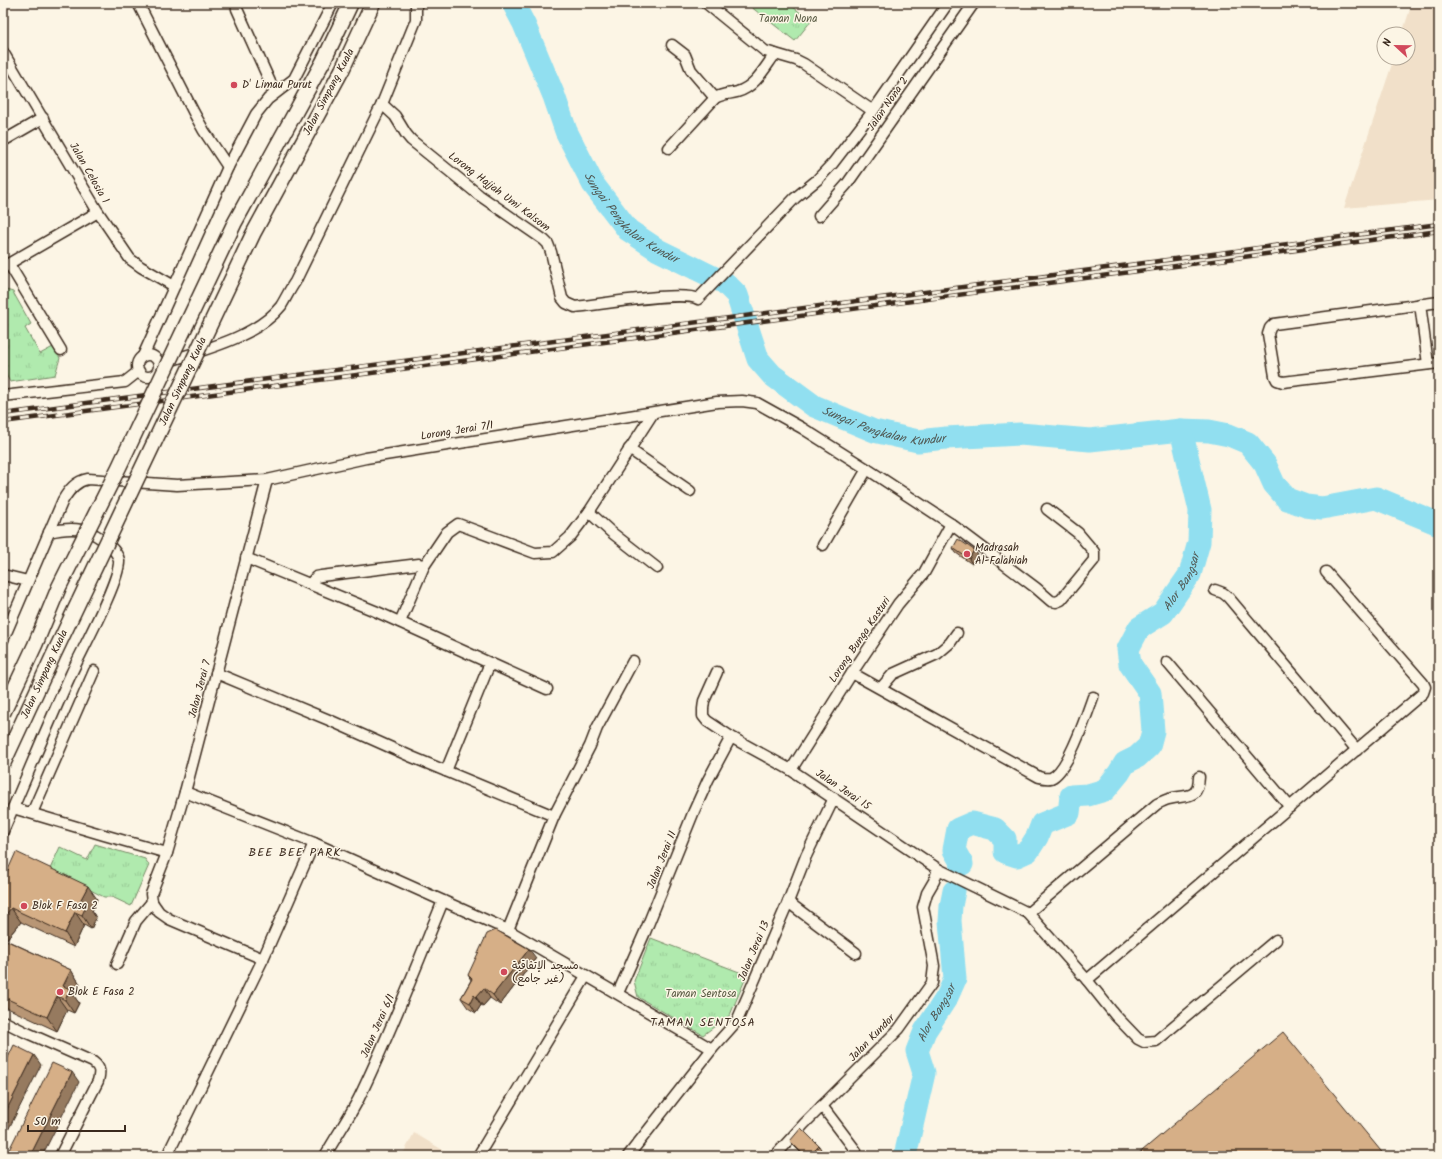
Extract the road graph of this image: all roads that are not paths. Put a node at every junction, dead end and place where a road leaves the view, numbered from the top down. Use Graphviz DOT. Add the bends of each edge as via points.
graph roads {
  1 [pos="138,3"];
  2 [pos="236,3"];
  3 [pos="334,3"];
  4 [pos="351,3"];
  5 [pos="374,3"];
  6 [pos="416,3"];
  7 [pos="706,3"];
  8 [pos="948,3"];
  9 [pos="974,3"];
  10 [pos="672,45"];
  11 [pos="3,52"];
  12 [pos="775,54"];
  13 [pos="275,93"];
  14 [pos="715,98"];
  15 [pos="382,104"];
  16 [pos="872,111"];
  17 [pos="43,118"];
  18 [pos="3,141"];
  19 [pos="669,148"];
  20 [pos="228,167"];
  21 [pos="98,212"];
  22 [pos="818,216"];
  23 [pos="6,265"];
  24 [pos="174,286"];
  25 [pos="1439,302"];
  26 [pos="1420,304"];
  27 [pos="61,350"];
  28 [pos="143,356"];
  29 [pos="1439,363"];
  30 [pos="160,364"];
  31 [pos="1428,364"];
  32 [pos="139,371"];
  33 [pos="3,396"];
  34 [pos="653,413"];
  35 [pos="629,450"];
  36 [pos="867,469"];
  37 [pos="266,480"];
  38 [pos="690,491"];
  39 [pos="1047,509"];
  40 [pos="589,512"];
  41 [pos="951,524"];
  42 [pos="49,532"];
  43 [pos="823,545"];
  44 [pos="246,558"];
  45 [pos="424,566"];
  46 [pos="657,568"];
  47 [pos="1326,572"];
  48 [pos="3,575"];
  49 [pos="28,581"];
  50 [pos="310,584"];
  51 [pos="1215,590"];
  52 [pos="400,622"];
  53 [pos="957,633"];
  54 [pos="3,640"];
  55 [pos="633,661"];
  56 [pos="1167,662"];
  57 [pos="490,663"];
  58 [pos="94,671"];
  59 [pos="717,672"];
  60 [pos="216,673"];
  61 [pos="852,673"];
  62 [pos="881,688"];
  63 [pos="547,689"];
  64 [pos="1093,697"];
  65 [pos="3,713"];
  66 [pos="731,737"];
  67 [pos="1357,750"];
  68 [pos="3,764"];
  69 [pos="791,770"];
  70 [pos="446,771"];
  71 [pos="1199,777"];
  72 [pos="185,792"];
  73 [pos="834,798"];
  74 [pos="1290,807"];
  75 [pos="13,808"];
  76 [pos="32,813"];
  77 [pos="554,816"];
  78 [pos="3,831"];
  79 [pos="314,843"];
  80 [pos="167,852"];
  81 [pos="938,869"];
  82 [pos="443,901"];
  83 [pos="152,902"];
  84 [pos="788,902"];
  85 [pos="1028,914"];
  86 [pos="508,930"];
  87 [pos="1276,940"];
  88 [pos="856,953"];
  89 [pos="263,959"];
  90 [pos="117,964"];
  91 [pos="586,976"];
  92 [pos="1087,980"];
  93 [pos="618,993"];
  94 [pos="3,1020"];
  95 [pos="712,1049"];
  96 [pos="822,1106"];
  97 [pos="856,1151"];
  98 [pos="60,1156"];
  99 [pos="167,1156"];
  100 [pos="325,1156"];
  101 [pos="478,1156"];
  102 [pos="628,1156"];
  103 [pos="775,1156"];
  1 -- 20 [label="street" via="194,113"];
  2 -- 13 [label="street"];
  3 -- 13 [label="street" via="296,76"];
  4 -- 65 [label="main road, Jalan Simpang Kuala, bridge" via="324,60 234,224 59,587"];
  5 -- 68 [label="main road, Jalan Simpang Kuala, bridge" via="342,70 250,241"];
  6 -- 15 [label="street" via="416,20"];
  7 -- 12 [label="street" via="765,51"];
  8 -- 16 [label="street"];
  9 -- 22 [label="street, Jalan Nona 2" via="847,184"];
  10 -- 14 [label="street" via="685,55 691,70"];
  11 -- 17 [label="street, Jalan Celosia 1"];
  12 -- 14 [label="street" via="759,76 746,88"];
  12 -- 16 [label="street" via="804,64"];
  13 -- 20 [label="street" via="256,114"];
  14 -- 19 [label="street"];
  15 -- 16 [label="street, Lorong Hajjah Umi Kalsom" via="395,116 412,140 479,194 548,244 562,298 575,307 702,295 795,198 833,164"];
  15 -- 30 [label="street" via="295,282 280,306 255,328 239,337"];
  17 -- 18 [label="street"];
  17 -- 21 [label="street, Jalan Celosia 1"];
  20 -- 24 [label="street"];
  21 -- 23 [label="street"];
  21 -- 24 [label="street, Jalan Celosia 1" via="130,259"];
  23 -- 27 [label="street"];
  24 -- 28 [label="street"];
  25 -- 26 [label="street"];
  26 -- 31 [label="street"];
  26 -- 31 [label="street" via="1274,324 1268,334 1275,376 1283,382"];
  28 -- 30 [label="street" via="152,355"];
  28 -- 32 [label="street" via="138,363"];
  29 -- 31 [label="street"];
  30 -- 32 [label="street" via="154,376 145,376"];
  32 -- 33 [label="street" via="124,382"];
  34 -- 35 [label="street"];
  34 -- 36 [label="street, Lorong Jerai 7/1" via="717,402 742,401 757,404 802,428"];
  34 -- 37 [label="street, Lorong Jerai 7/1" via="366,458"];
  35 -- 38 [label="street"];
  35 -- 40 [label="street"];
  36 -- 41 [label="street, Lorong Jerai 7/1"];
  36 -- 43 [label="street"];
  37 -- 42 [label="street, Lorong Jerai 7/1" via="177,484 83,480 69,490"];
  37 -- 44 [label="street, Jalan Jerai 7"];
  39 -- 41 [label="street, Lorong Jerai 7/1" via="1078,533 1094,552 1094,560 1061,600 1056,602 1051,601"];
  40 -- 45 [label="street" via="570,538 553,552 535,553 458,524 447,532"];
  40 -- 46 [label="street" via="610,532"];
  41 -- 61 [label="street, Lorong Bunga Kasturi" via="924,573 898,604"];
  42 -- 49 [label="street, Lorong Jerai 7/1"];
  42 -- 75 [label="street" via="61,529 83,530 99,536 119,558 118,568 111,590"];
  44 -- 50 [label="street"];
  44 -- 60 [label="street, Jalan Jerai 7"];
  45 -- 50 [label="street" via="419,564 321,576 316,577"];
  45 -- 52 [label="street"];
  47 -- 67 [label="street" via="1425,687 1423,693"];
  48 -- 49 [label="street"];
  49 -- 54 [label="street, Lorong Jerai 7/1"];
  50 -- 52 [label="street"];
  51 -- 67 [label="street" via="1228,597"];
  52 -- 57 [label="street"];
  53 -- 62 [label="street" via="950,643 936,654 893,674"];
  55 -- 77 [label="street"];
  56 -- 74 [label="street"];
  57 -- 63 [label="street"];
  57 -- 70 [label="street"];
  58 -- 76 [label="street"];
  59 -- 66 [label="street, Jalan Jerai 15" via="704,701 703,716"];
  60 -- 70 [label="street"];
  60 -- 72 [label="street, Jalan Jerai 7"];
  61 -- 62 [label="street"];
  61 -- 69 [label="street, Lorong Bunga Kasturi"];
  62 -- 64 [label="street" via="1039,777 1045,778 1058,774 1063,767 1077,740"];
  66 -- 69 [label="street, Jalan Jerai 15"];
  66 -- 93 [label="street, Jalan Jerai 11" via="694,811"];
  67 -- 74 [label="street"];
  69 -- 73 [label="street, Jalan Jerai 15"];
  70 -- 77 [label="street"];
  71 -- 85 [label="street" via="1194,793 1157,804"];
  72 -- 79 [label="street"];
  72 -- 80 [label="street, Jalan Jerai 7"];
  73 -- 81 [label="street, Jalan Jerai 15"];
  73 -- 84 [label="street, Jalan Jerai 13" via="806,856"];
  74 -- 92 [label="street"];
  75 -- 76 [label="street"];
  75 -- 78 [label="street"];
  76 -- 80 [label="street"];
  77 -- 86 [label="street"];
  79 -- 82 [label="street"];
  79 -- 89 [label="street"];
  80 -- 83 [label="street, Jalan Jerai 7" via="151,894"];
  81 -- 85 [label="street, Jalan Jerai 15"];
  81 -- 96 [label="street, Jalan Kundor" via="923,907 934,966 932,983 899,1029"];
  82 -- 86 [label="street"];
  82 -- 100 [label="street, Jalan Jerai 6/1" via="402,1004 358,1100"];
  83 -- 89 [label="street" via="159,912 169,919"];
  83 -- 90 [label="street" via="136,921"];
  84 -- 88 [label="street"];
  84 -- 95 [label="street, Jalan Jerai 13" via="737,1021"];
  85 -- 92 [label="street, Jalan Jerai 15"];
  86 -- 91 [label="street"];
  87 -- 92 [label="street, Jalan Jerai 15" via="1156,1041 1144,1042 1138,1039"];
  89 -- 99 [label="street"];
  91 -- 93 [label="street"];
  91 -- 101 [label="street"];
  93 -- 95 [label="street"];
  94 -- 98 [label="street" via="93,1062 100,1070 98,1081"];
  95 -- 102 [label="street, Jalan Jerai 13"];
  96 -- 97 [label="street"];
  96 -- 103 [label="street, Jalan Kundor"];
}
